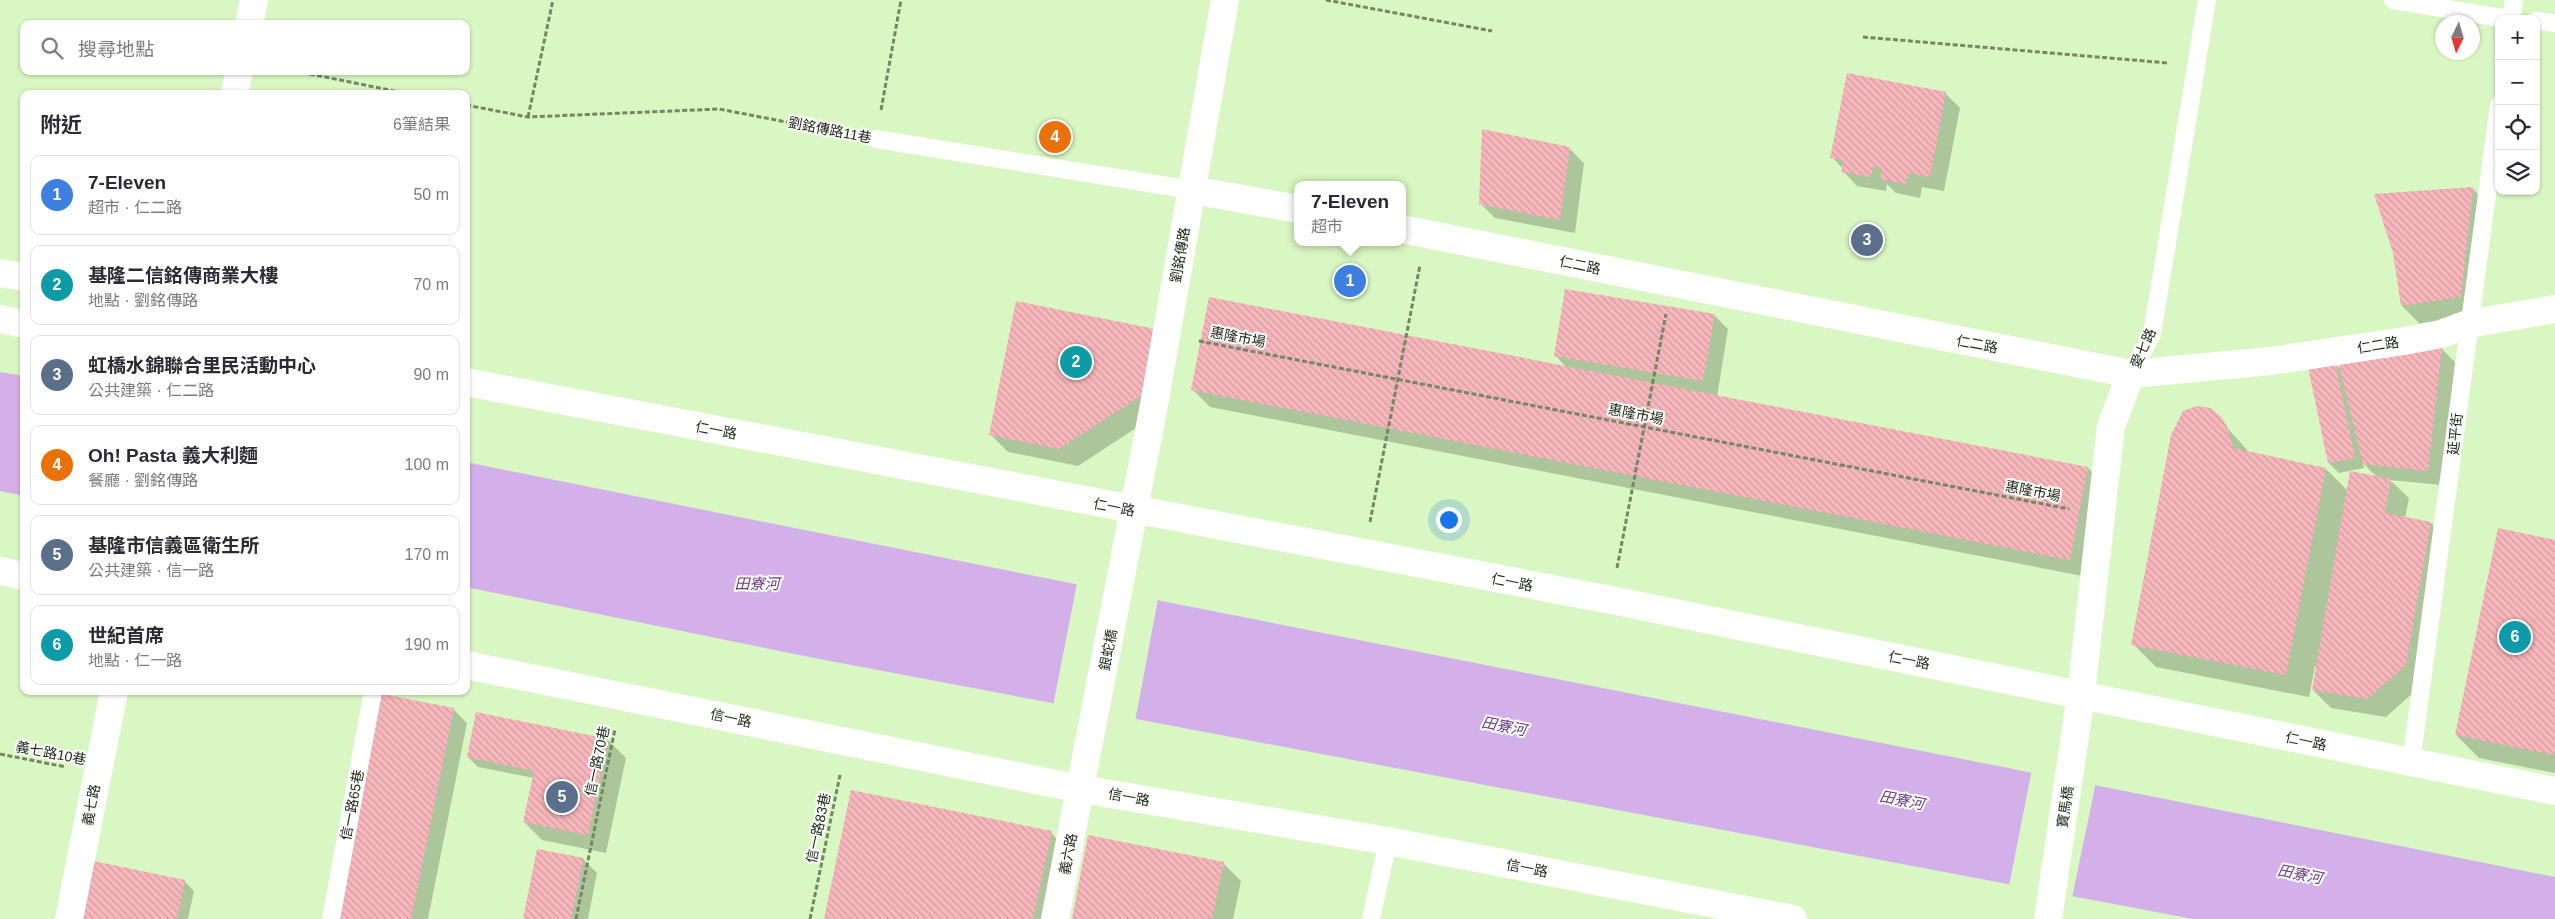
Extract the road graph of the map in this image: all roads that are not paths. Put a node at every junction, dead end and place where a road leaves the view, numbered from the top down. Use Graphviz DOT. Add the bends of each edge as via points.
graph roads {
  1 [pos="254,0"];
  2 [pos="1225,0"];
  3 [pos="2207,0"];
  4 [pos="2392,0"];
  5 [pos="2514,0"];
  6 [pos="2511,15"];
  7 [pos="2495,17"];
  8 [pos="250,20"];
  9 [pos="2540,21"];
  10 [pos="2555,23"];
  11 [pos="238,75"];
  12 [pos="236,90"];
  13 [pos="2495,133"];
  14 [pos="876,139"];
  15 [pos="1192,190"];
  16 [pos="1294,208"];
  17 [pos="1414,231"];
  18 [pos="0,272"];
  19 [pos="20,276"];
  20 [pos="2555,309"];
  21 [pos="0,319"];
  22 [pos="20,323"];
  23 [pos="2468,324"];
  24 [pos="2131,374"];
  25 [pos="470,383"];
  26 [pos="1134,510"];
  27 [pos="0,571"];
  28 [pos="20,575"];
  29 [pos="470,666"];
  30 [pos="113,695"];
  31 [pos="373,695"];
  32 [pos="2081,695"];
  33 [pos="2411,763"];
  34 [pos="1081,789"];
  35 [pos="2555,791"];
  36 [pos="1388,841"];
  37 [pos="69,919"];
  38 [pos="331,919"];
  39 [pos="1055,919"];
  40 [pos="1371,919"];
  41 [pos="1793,919"];
  42 [pos="2048,919"];
  1 -- 8 [label="street"];
  2 -- 15 [label="street, 劉銘傳路"];
  3 -- 24 [label="lane, 愛七路" via="2152,334"];
  4 -- 7 [label="lane"];
  5 -- 6 [label="lane"];
  9 -- 10 [label="lane"];
  11 -- 12 [label="street"];
  13 -- 23 [label="lane, 延平街"];
  14 -- 15 [label="lane, 劉銘傳路11巷"];
  15 -- 16 [label="street"];
  15 -- 26 [label="street, 劉銘傳路"];
  17 -- 24 [label="street, 仁二路"];
  18 -- 19 [label="street"];
  20 -- 23 [label="street, 仁二路"];
  21 -- 22 [label="street"];
  23 -- 24 [label="street, 仁二路" via="2441,334 2281,360"];
  23 -- 33 [label="lane, 延平街" via="2448,502"];
  24 -- 32 [label="street, 愛七路" via="2111,426"];
  25 -- 26 [label="street, 仁一路"];
  26 -- 32 [label="street, 仁一路" via="1611,600"];
  26 -- 34 [label="street, 銀蛇橋"];
  27 -- 28 [label="street"];
  29 -- 34 [label="street, 信一路"];
  30 -- 37 [label="street, 義七路"];
  31 -- 38 [label="lane, 信一路65巷"];
  32 -- 33 [label="street, 仁一路"];
  32 -- 42 [label="street, 寶馬橋"];
  33 -- 35 [label="street, 仁一路"];
  34 -- 36 [label="street, 信一路"];
  34 -- 39 [label="street, 義六路"];
  36 -- 40 [label="lane"];
  36 -- 41 [label="street, 信一路"];
}
